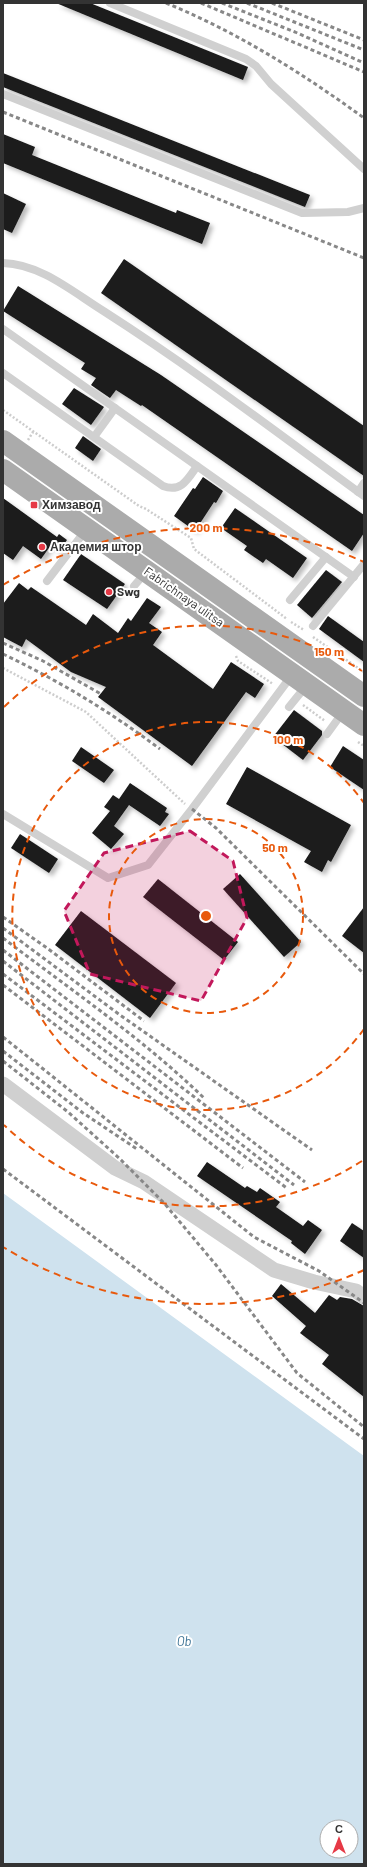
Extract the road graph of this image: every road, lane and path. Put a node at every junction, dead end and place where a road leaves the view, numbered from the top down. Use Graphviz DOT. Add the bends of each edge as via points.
graph roads {
  1 [pos="110,3"];
  2 [pos="3,94"];
  3 [pos="364,170"];
  4 [pos="364,208"];
  5 [pos="3,263"];
  6 [pos="3,329"];
  7 [pos="3,373"];
  8 [pos="115,408"];
  9 [pos="3,410"];
  10 [pos="94,437"];
  11 [pos="3,442"];
  12 [pos="197,466"];
  13 [pos="3,470"];
  14 [pos="364,483"];
  15 [pos="361,494"];
  16 [pos="82,535"];
  17 [pos="326,557"];
  18 [pos="364,564"];
  19 [pos="354,577"];
  20 [pos="140,579"];
  21 [pos="47,581"];
  22 [pos="134,586"];
  23 [pos="290,600"];
  24 [pos="313,626"];
  25 [pos="3,668"];
  26 [pos="364,672"];
  27 [pos="300,679"];
  28 [pos="364,696"];
  29 [pos="289,707"];
  30 [pos="344,710"];
  31 [pos="364,725"];
  32 [pos="327,734"];
  33 [pos="192,809"];
  34 [pos="3,814"];
  35 [pos="3,1084"];
  36 [pos="364,1297"];
  1 -- 3 [label="lane" via="246,59"];
  2 -- 4 [label="lane" via="302,213 348,212"];
  5 -- 15 [label="lane" via="21,265 46,275 145,338"];
  6 -- 8 [label="lane"];
  7 -- 10 [label="lane"];
  8 -- 10 [label="lane"];
  8 -- 12 [label="lane"];
  9 -- 26 [label="path" via="139,506 191,538 194,549 288,620"];
  10 -- 12 [label="lane" via="168,488 184,484"];
  11 -- 28 [label="main road, Fabrichnaya ulitsa"];
  12 -- 17 [label="lane"];
  13 -- 27 [label="main road, Fabrichnaya ulitsa"];
  14 -- 15 [label="lane"];
  16 -- 21 [label="lane"];
  17 -- 19 [label="lane"];
  17 -- 23 [label="lane"];
  18 -- 19 [label="lane"];
  19 -- 24 [label="lane"];
  20 -- 22 [label="lane"];
  25 -- 33 [label="path" via="86,712 179,800"];
  27 -- 29 [label="lane"];
  27 -- 30 [label="main road, Fabrichnaya ulitsa"];
  27 -- 33 [label="lane"];
  30 -- 31 [label="main road, Fabrichnaya ulitsa"];
  30 -- 32 [label="lane"];
  33 -- 34 [label="lane" via="148,865 108,878"];
  35 -- 36 [label="street" via="115,1168 144,1182 274,1270 356,1291"];
}
